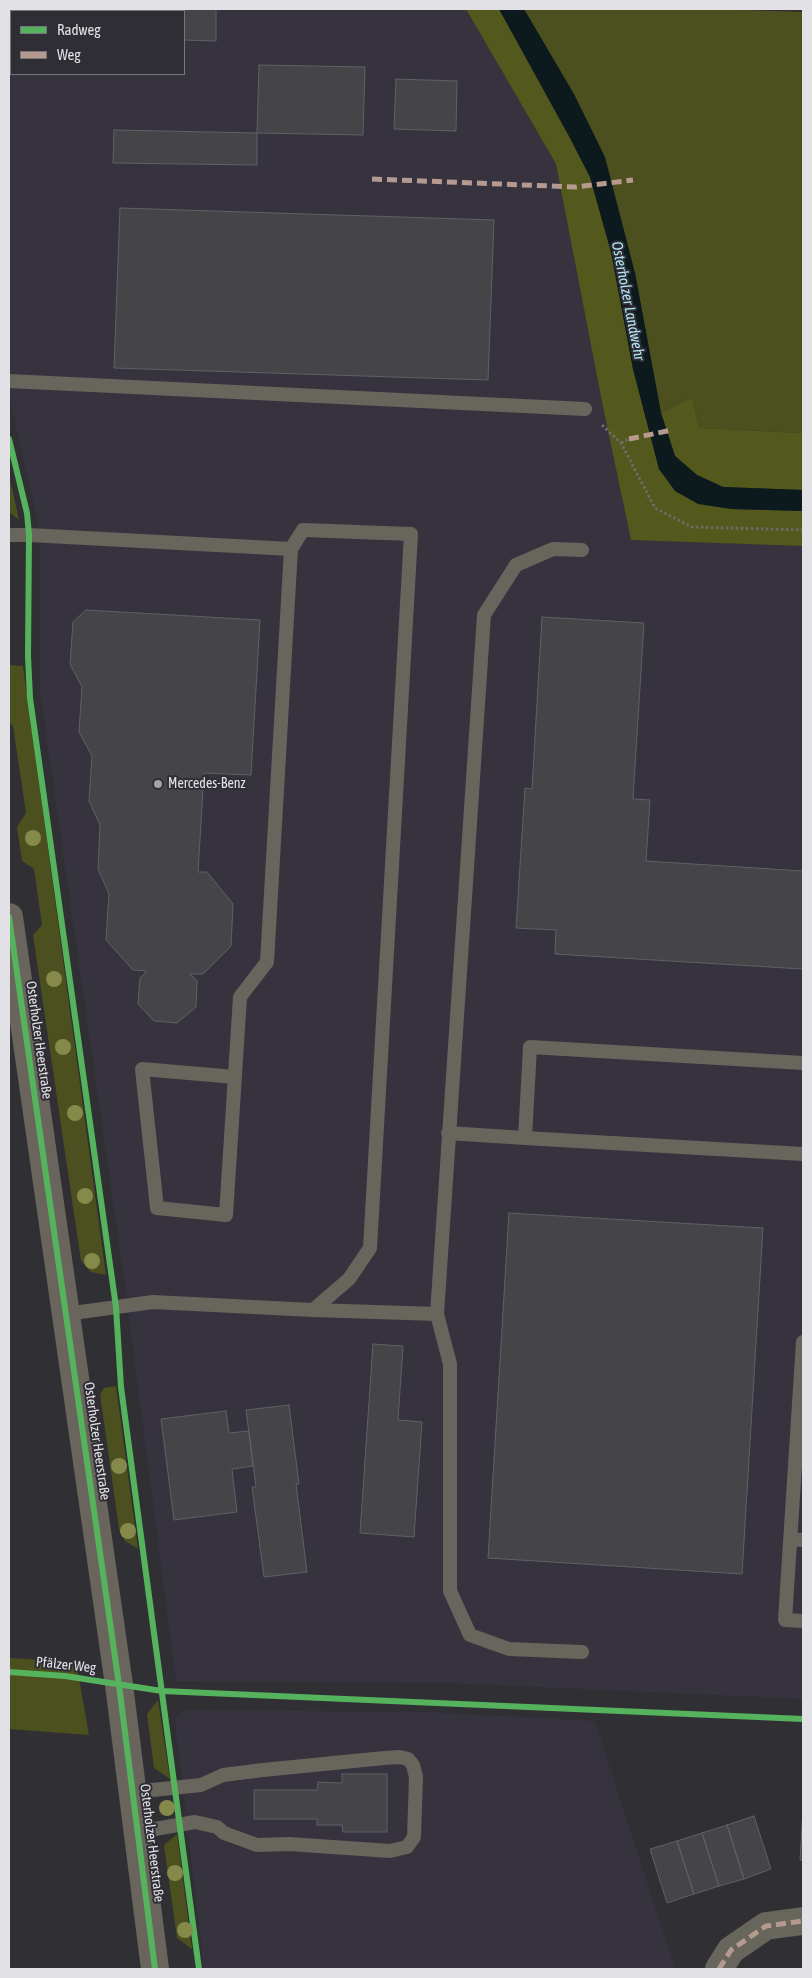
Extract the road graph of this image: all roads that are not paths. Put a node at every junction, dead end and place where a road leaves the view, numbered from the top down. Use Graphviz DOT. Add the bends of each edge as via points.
graph roads {
  1 [pos="9,381"];
  2 [pos="585,409"];
  3 [pos="9,535"];
  4 [pos="291,549"];
  5 [pos="582,550"];
  6 [pos="9,917"];
  7 [pos="803,1063"];
  8 [pos="235,1077"];
  9 [pos="448,1133"];
  10 [pos="525,1138"];
  11 [pos="803,1154"];
  12 [pos="313,1310"];
  13 [pos="66,1314"];
  14 [pos="436,1314"];
  15 [pos="803,1342"];
  16 [pos="797,1539"];
  17 [pos="803,1621"];
  18 [pos="582,1652"];
  19 [pos="133,1792"];
  20 [pos="138,1832"];
  21 [pos="803,1921"];
  22 [pos="155,1969"];
  23 [pos="719,1969"];
  1 -- 2 [label="lane"];
  3 -- 4 [label="lane"];
  4 -- 8 [label="lane" via="267,962 240,997"];
  4 -- 12 [label="lane" via="303,530 411,534 370,1248 349,1280"];
  5 -- 9 [label="lane" via="553,549 516,565 484,615"];
  6 -- 13 [label="main road, Osterholzer Heerstraße"];
  7 -- 10 [label="lane" via="530,1047"];
  8 -- 8 [label="lane" via="226,1215 157,1208 142,1069"];
  9 -- 10 [label="lane"];
  9 -- 14 [label="lane"];
  10 -- 11 [label="lane"];
  12 -- 13 [label="lane" via="153,1302"];
  12 -- 14 [label="lane"];
  13 -- 19 [label="main road, Osterholzer Heerstraße"];
  14 -- 18 [label="lane" via="450,1364 450,1591 470,1635 509,1649"];
  15 -- 16 [label="lane"];
  16 -- 17 [label="lane" via="785,1620"];
  19 -- 20 [label="main road, Osterholzer Heerstraße"];
  19 -- 20 [label="lane" via="201,1785 223,1775 400,1757 413,1765 416,1777 414,1837 407,1848 390,1851 257,1845 224,1833 217,1827 196,1822"];
  20 -- 22 [label="main road, Osterholzer Heerstraße"];
  21 -- 23 [label="street" via="766,1926 731,1950"];
}
